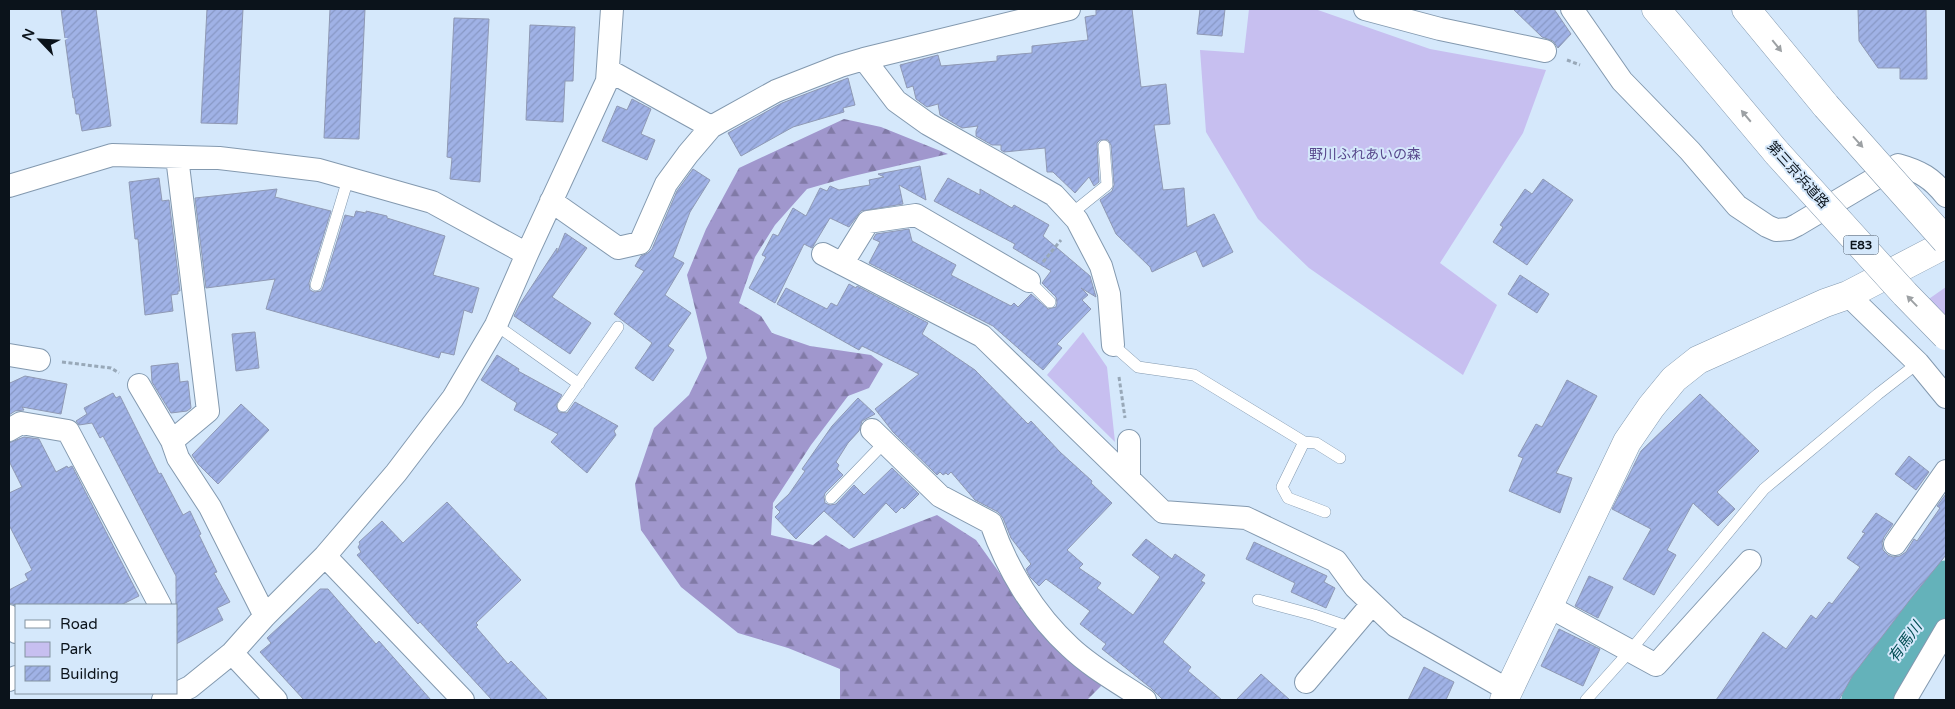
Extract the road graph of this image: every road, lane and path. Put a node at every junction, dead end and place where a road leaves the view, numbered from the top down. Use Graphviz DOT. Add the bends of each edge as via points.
graph roads {
  1 [pos="612,9"];
  2 [pos="1069,9"];
  3 [pos="1365,9"];
  4 [pos="1572,9"];
  5 [pos="1656,9"];
  6 [pos="1746,9"];
  7 [pos="1545,51"];
  8 [pos="864,59"];
  9 [pos="608,70"];
  10 [pos="711,127"];
  11 [pos="1104,146"];
  12 [pos="177,157"];
  13 [pos="348,179"];
  14 [pos="9,186"];
  15 [pos="1946,196"];
  16 [pos="551,201"];
  17 [pos="1074,217"];
  18 [pos="1946,243"];
  19 [pos="527,254"];
  20 [pos="1029,281"];
  21 [pos="316,285"];
  22 [pos="1848,295"];
  23 [pos="1050,302"];
  24 [pos="496,325"];
  25 [pos="618,327"];
  26 [pos="1946,336"];
  27 [pos="1113,345"];
  28 [pos="9,355"];
  29 [pos="39,360"];
  30 [pos="1918,364"];
  31 [pos="579,384"];
  32 [pos="139,385"];
  33 [pos="1946,397"];
  34 [pos="564,406"];
  35 [pos="9,430"];
  36 [pos="878,436"];
  37 [pos="172,441"];
  38 [pos="1129,441"];
  39 [pos="1304,442"];
  40 [pos="1340,458"];
  41 [pos="1946,471"];
  42 [pos="1129,479"];
  43 [pos="831,498"];
  44 [pos="1324,512"];
  45 [pos="1895,544"];
  46 [pos="325,556"];
  47 [pos="1750,561"];
  48 [pos="1258,600"];
  49 [pos="159,604"];
  50 [pos="1372,604"];
  51 [pos="1548,606"];
  52 [pos="9,616"];
  53 [pos="265,616"];
  54 [pos="1352,628"];
  55 [pos="15,630"];
  56 [pos="1946,630"];
  57 [pos="1630,651"];
  58 [pos="232,653"];
  59 [pos="1306,682"];
  60 [pos="178,693"];
  61 [pos="175,694"];
  62 [pos="1506,695"];
  63 [pos="163,700"];
  64 [pos="276,700"];
  65 [pos="463,700"];
  66 [pos="1144,700"];
  67 [pos="1586,700"];
  68 [pos="1905,700"];
  1 -- 9 [label="street"];
  2 -- 8 [label="street"];
  3 -- 7 [label="street"];
  4 -- 15 [label="street" via="1622,81 1690,150 1737,206 1767,226 1776,230 1789,228 1898,165 1917,170 1938,185"];
  26 -- 5 [label="main road, 第三京浜道路 / E83, one-way, bridge" via="1777,153"];
  6 -- 18 [label="main road, one-way, bridge"];
  8 -- 10 [label="street" via="776,91"];
  8 -- 17 [label="street" via="896,101 928,124 1054,195"];
  9 -- 10 [label="street"];
  9 -- 16 [label="street" via="607,81"];
  10 -- 16 [label="street" via="666,184 640,243 618,248"];
  11 -- 17 [label="lane" via="1107,185"];
  12 -- 13 [label="street" via="219,158 319,170"];
  12 -- 14 [label="street" via="112,155"];
  12 -- 37 [label="street" via="208,411"];
  13 -- 19 [label="street" via="432,202"];
  13 -- 21 [label="lane"];
  16 -- 19 [label="street"];
  17 -- 20 [label="path"];
  17 -- 27 [label="street" via="1101,266 1109,294"];
  18 -- 22 [label="main road"];
  19 -- 24 [label="street"];
  20 -- 23 [label="lane"];
  20 -- 42 [label="street" via="916,215 868,222 832,259 982,336"];
  22 -- 30 [label="street"];
  22 -- 51 [label="main road" via="1698,360 1674,379 1627,442"];
  24 -- 31 [label="lane"];
  24 -- 46 [label="street" via="453,398 396,473"];
  25 -- 31 [label="lane"];
  27 -- 38 [label="path"];
  27 -- 39 [label="lane" via="1138,367 1194,375"];
  28 -- 29 [label="street"];
  29 -- 32 [label="path" via="111,368"];
  30 -- 33 [label="street"];
  30 -- 57 [label="lane" via="1764,489"];
  31 -- 34 [label="lane"];
  32 -- 37 [label="street"];
  35 -- 49 [label="street" via="21,424 68,431"];
  36 -- 43 [label="lane"];
  36 -- 66 [label="street" via="940,496 991,523 1000,551 1030,602 1069,646"];
  37 -- 53 [label="street" via="178,458 210,508"];
  38 -- 42 [label="street"];
  39 -- 40 [label="lane" via="1316,443"];
  39 -- 44 [label="lane" via="1282,487 1288,498"];
  41 -- 45 [label="street"];
  42 -- 50 [label="street" via="1163,512 1246,518 1336,561 1355,588"];
  46 -- 53 [label="street"];
  46 -- 65 [label="street"];
  47 -- 57 [label="street" via="1656,665"];
  48 -- 54 [label="lane"];
  50 -- 54 [label="street"];
  50 -- 62 [label="street" via="1396,626"];
  51 -- 57 [label="street"];
  51 -- 62 [label="main road"];
  52 -- 55 [label="street"];
  53 -- 58 [label="street"];
  54 -- 59 [label="street"];
  56 -- 68 [label="street"];
  57 -- 67 [label="lane"];
  58 -- 60 [label="street"];
  58 -- 64 [label="street"];
  61 -- 63 [label="street"];
}
